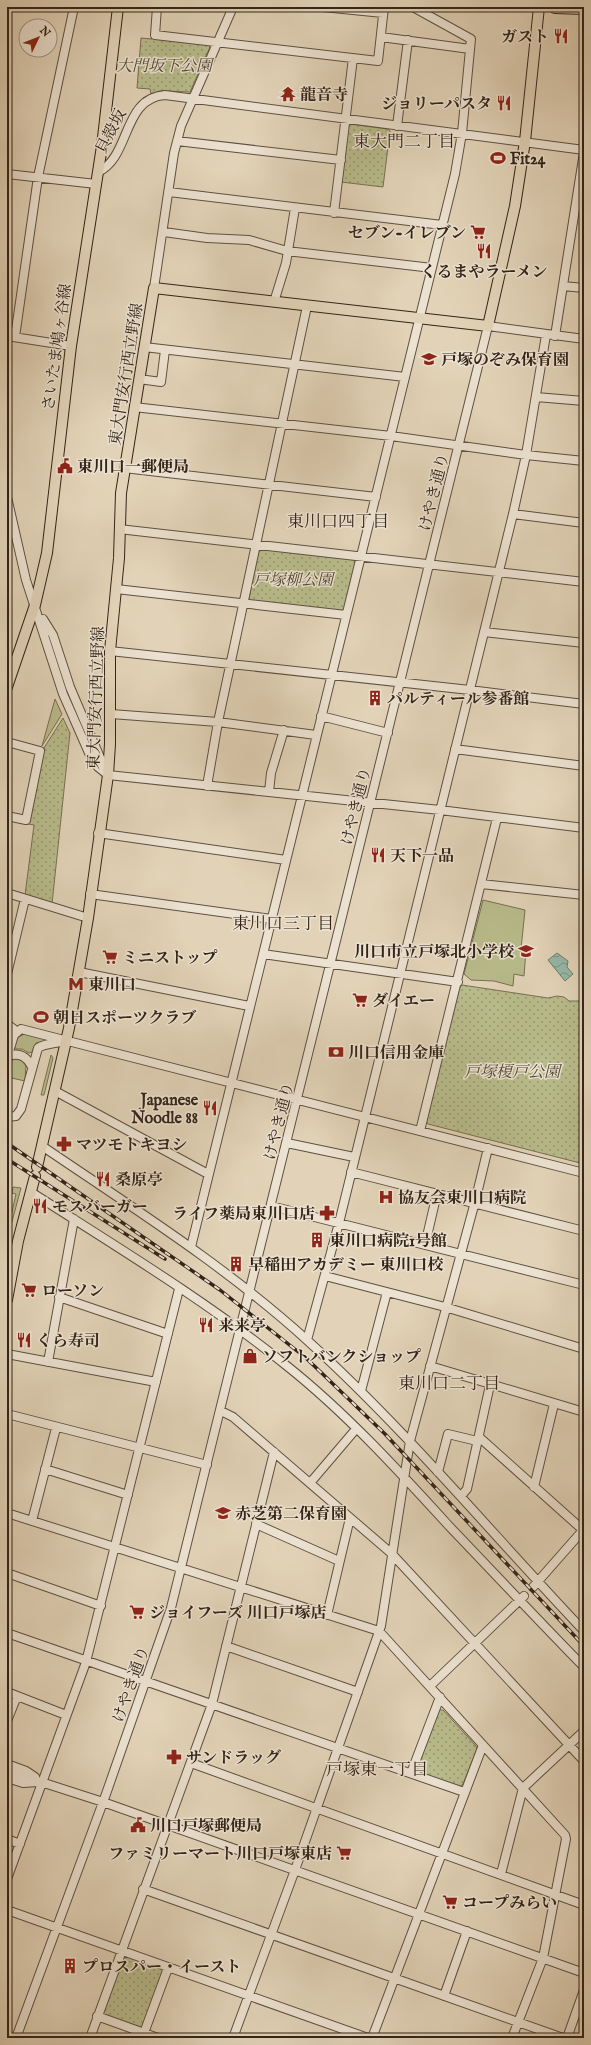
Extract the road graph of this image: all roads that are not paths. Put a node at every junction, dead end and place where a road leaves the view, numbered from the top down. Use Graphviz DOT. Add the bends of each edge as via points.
graph roads {
  1 [pos="74,7"];
  2 [pos="118,7"];
  3 [pos="157,7"];
  4 [pos="233,7"];
  5 [pos="323,7"];
  6 [pos="413,7"];
  7 [pos="539,7"];
  8 [pos="555,7"];
  9 [pos="584,8"];
  10 [pos="384,10"];
  11 [pos="381,37"];
  12 [pos="408,40"];
  13 [pos="217,43"];
  14 [pos="470,49"];
  15 [pos="353,58"];
  16 [pos="192,98"];
  17 [pos="344,120"];
  18 [pos="397,126"];
  19 [pos="462,133"];
  20 [pos="177,141"];
  21 [pos="525,141"];
  22 [pos="584,151"];
  23 [pos="340,160"];
  24 [pos="98,172"];
  25 [pos="7,174"];
  26 [pos="38,177"];
  27 [pos="582,181"];
  28 [pos="96,184"];
  29 [pos="169,192"];
  30 [pos="295,208"];
  31 [pos="334,213"];
  32 [pos="442,225"];
  33 [pos="164,232"];
  34 [pos="287,251"];
  35 [pos="432,268"];
  36 [pos="563,286"];
  37 [pos="154,288"];
  38 [pos="584,288"];
  39 [pos="274,302"];
  40 [pos="307,306"];
  41 [pos="420,318"];
  42 [pos="488,326"];
  43 [pos="546,335"];
  44 [pos="11,336"];
  45 [pos="554,336"];
  46 [pos="584,339"];
  47 [pos="71,346"];
  48 [pos="144,347"];
  49 [pos="165,350"];
  50 [pos="294,364"];
  51 [pos="404,377"];
  52 [pos="139,379"];
  53 [pos="536,396"];
  54 [pos="584,401"];
  55 [pos="134,407"];
  56 [pos="282,423"];
  57 [pos="390,436"];
  58 [pos="459,445"];
  59 [pos="526,455"];
  60 [pos="584,461"];
  61 [pos="124,468"];
  62 [pos="269,484"];
  63 [pos="7,497"];
  64 [pos="376,497"];
  65 [pos="513,514"];
  66 [pos="584,523"];
  67 [pos="119,529"];
  68 [pos="257,545"];
  69 [pos="361,556"];
  70 [pos="430,564"];
  71 [pos="498,572"];
  72 [pos="584,582"];
  73 [pos="116,589"];
  74 [pos="245,603"];
  75 [pos="35,604"];
  76 [pos="346,616"];
  77 [pos="484,632"];
  78 [pos="584,643"];
  79 [pos="110,651"];
  80 [pos="232,664"];
  81 [pos="332,676"];
  82 [pos="400,683"];
  83 [pos="7,688"];
  84 [pos="470,690"];
  85 [pos="584,704"];
  86 [pos="111,714"];
  87 [pos="321,716"];
  88 [pos="218,722"];
  89 [pos="284,730"];
  90 [pos="388,733"];
  91 [pos="316,735"];
  92 [pos="7,742"];
  93 [pos="455,749"];
  94 [pos="584,766"];
  95 [pos="108,775"];
  96 [pos="207,786"];
  97 [pos="269,792"];
  98 [pos="302,796"];
  99 [pos="371,803"];
  100 [pos="440,810"];
  101 [pos="7,816"];
  102 [pos="497,818"];
  103 [pos="584,828"];
  104 [pos="98,833"];
  105 [pos="286,860"];
  106 [pos="482,884"];
  107 [pos="7,893"];
  108 [pos="90,894"];
  109 [pos="584,895"];
  110 [pos="25,899"];
  111 [pos="88,918"];
  112 [pos="271,919"];
  113 [pos="262,954"];
  114 [pos="8,963"];
  115 [pos="331,964"];
  116 [pos="79,972"];
  117 [pos="7,974"];
  118 [pos="400,974"];
  119 [pos="458,982"];
  120 [pos="249,1006"];
  121 [pos="7,1024"];
  122 [pos="16,1031"];
  123 [pos="67,1040"];
  124 [pos="8,1057"];
  125 [pos="32,1068"];
  126 [pos="231,1083"];
  127 [pos="55,1091"];
  128 [pos="297,1098"];
  129 [pos="364,1116"];
  130 [pos="7,1117"];
  131 [pos="420,1131"];
  132 [pos="287,1142"];
  133 [pos="42,1146"];
  134 [pos="488,1148"];
  135 [pos="354,1157"];
  136 [pos="351,1172"];
  137 [pos="584,1173"];
  138 [pos="208,1174"];
  139 [pos="31,1192"];
  140 [pos="438,1193"];
  141 [pos="475,1202"];
  142 [pos="271,1206"];
  143 [pos="74,1219"];
  144 [pos="339,1224"];
  145 [pos="584,1231"];
  146 [pos="425,1245"];
  147 [pos="190,1247"];
  148 [pos="460,1255"];
  149 [pos="325,1276"];
  150 [pos="584,1286"];
  151 [pos="179,1289"];
  152 [pos="387,1292"];
  153 [pos="249,1293"];
  154 [pos="7,1295"];
  155 [pos="59,1297"];
  156 [pos="445,1307"];
  157 [pos="240,1330"];
  158 [pos="168,1334"];
  159 [pos="307,1340"];
  160 [pos="584,1349"];
  161 [pos="7,1354"];
  162 [pos="48,1362"];
  163 [pos="430,1366"];
  164 [pos="156,1382"];
  165 [pos="490,1385"];
  166 [pos="361,1391"];
  167 [pos="554,1404"];
  168 [pos="221,1411"];
  169 [pos="584,1412"];
  170 [pos="7,1414"];
  171 [pos="56,1428"];
  172 [pos="356,1429"];
  173 [pos="478,1439"];
  174 [pos="410,1441"];
  175 [pos="140,1448"];
  176 [pos="274,1452"];
  177 [pos="208,1465"];
  178 [pos="45,1470"];
  179 [pos="438,1472"];
  180 [pos="404,1477"];
  181 [pos="310,1483"];
  182 [pos="534,1487"];
  183 [pos="128,1495"];
  184 [pos="461,1496"];
  185 [pos="7,1513"];
  186 [pos="350,1518"];
  187 [pos="32,1521"];
  188 [pos="256,1524"];
  189 [pos="583,1529"];
  190 [pos="114,1548"];
  191 [pos="391,1553"];
  192 [pos="339,1561"];
  193 [pos="182,1569"];
  194 [pos="7,1573"];
  195 [pos="536,1585"];
  196 [pos="240,1587"];
  197 [pos="521,1598"];
  198 [pos="100,1606"];
  199 [pos="328,1615"];
  200 [pos="582,1625"];
  201 [pos="379,1631"];
  202 [pos="7,1633"];
  203 [pos="475,1643"];
  204 [pos="226,1646"];
  205 [pos="86,1662"];
  206 [pos="584,1667"];
  207 [pos="146,1682"];
  208 [pos="430,1686"];
  209 [pos="7,1692"];
  210 [pos="358,1692"];
  211 [pos="17,1696"];
  212 [pos="440,1697"];
  213 [pos="212,1704"];
  214 [pos="66,1715"];
  215 [pos="7,1721"];
  216 [pos="584,1731"];
  217 [pos="483,1745"];
  218 [pos="569,1745"];
  219 [pos="338,1748"];
  220 [pos="584,1761"];
  221 [pos="191,1763"];
  222 [pos="7,1764"];
  223 [pos="7,1771"];
  224 [pos="411,1773"];
  225 [pos="7,1778"];
  226 [pos="42,1782"];
  227 [pos="523,1788"];
  228 [pos="464,1792"];
  229 [pos="103,1802"];
  230 [pos="316,1808"];
  231 [pos="168,1825"];
  232 [pos="7,1839"];
  233 [pos="20,1844"];
  234 [pos="441,1853"];
  235 [pos="295,1870"];
  236 [pos="501,1874"];
  237 [pos="7,1879"];
  238 [pos="143,1890"];
  239 [pos="555,1895"];
  240 [pos="584,1905"];
  241 [pos="7,1910"];
  242 [pos="419,1914"];
  243 [pos="56,1928"];
  244 [pos="467,1931"];
  245 [pos="270,1935"];
  246 [pos="121,1951"];
  247 [pos="543,1958"];
  248 [pos="168,1968"];
  249 [pos="584,1973"];
  250 [pos="395,1978"];
  251 [pos="584,1990"];
  252 [pos="248,1996"];
  253 [pos="444,1996"];
  254 [pos="98,2016"];
  255 [pos="518,2022"];
  256 [pos="144,2033"];
  257 [pos="16,2038"];
  258 [pos="90,2038"];
  259 [pos="158,2038"];
  260 [pos="233,2038"];
  261 [pos="368,2038"];
  262 [pos="372,2038"];
  263 [pos="512,2038"];
  264 [pos="563,2038"];
  265 [pos="567,2038"];
  1 -- 26 [label="street"];
  2 -- 24 [label="main road, さいたま鳩ヶ谷線"];
  3 -- 13 [label="street" via="155,35"];
  4 -- 13 [label="street"];
  5 -- 10 [label="street"];
  6 -- 14 [label="street" via="471,39"];
  7 -- 21 [label="main road"];
  8 -- 9 [label="highway"];
  10 -- 11 [label="street"];
  11 -- 12 [label="street"];
  11 -- 15 [label="street" via="378,61"];
  12 -- 14 [label="street"];
  12 -- 18 [label="street"];
  13 -- 15 [label="street"];
  13 -- 16 [label="street"];
  14 -- 19 [label="street"];
  15 -- 17 [label="street"];
  16 -- 17 [label="street, 貝殻坂"];
  16 -- 20 [label="street"];
  16 -- 24 [label="street, 貝殻坂" via="159,95 143,104 135,112 109,165"];
  17 -- 18 [label="street, 貝殻坂"];
  17 -- 23 [label="street"];
  18 -- 19 [label="street, 貝殻坂"];
  19 -- 21 [label="street, 貝殻坂"];
  19 -- 32 [label="street"];
  20 -- 23 [label="street"];
  20 -- 29 [label="street"];
  21 -- 22 [label="street, 貝殻坂"];
  21 -- 42 [label="main road" via="515,206"];
  22 -- 27 [label="street"];
  23 -- 31 [label="street"];
  24 -- 28 [label="main road, さいたま鳩ヶ谷線"];
  25 -- 26 [label="street"];
  26 -- 28 [label="street"];
  26 -- 44 [label="street"];
  27 -- 36 [label="street"];
  28 -- 47 [label="main road, さいたま鳩ヶ谷線"];
  29 -- 30 [label="street"];
  29 -- 33 [label="street"];
  30 -- 31 [label="street"];
  30 -- 34 [label="street"];
  31 -- 32 [label="street"];
  32 -- 35 [label="street"];
  33 -- 34 [label="street" via="249,240"];
  33 -- 37 [label="street"];
  34 -- 35 [label="street"];
  34 -- 39 [label="street"];
  35 -- 41 [label="street"];
  36 -- 38 [label="street"];
  36 -- 45 [label="street"];
  37 -- 39 [label="main road, 東大門安行西立野線"];
  37 -- 48 [label="main road, 東大門安行西立野線"];
  39 -- 40 [label="main road, 東大門安行西立野線"];
  40 -- 41 [label="main road, 東大門安行西立野線"];
  40 -- 50 [label="street"];
  41 -- 42 [label="main road, 東大門安行西立野線"];
  41 -- 51 [label="street"];
  42 -- 43 [label="street"];
  42 -- 58 [label="street, けやき通り"];
  43 -- 45 [label="street"];
  43 -- 53 [label="street"];
  44 -- 47 [label="street"];
  45 -- 46 [label="street"];
  47 -- 75 [label="main road, さいたま鳩ヶ谷線" via="47,553"];
  48 -- 49 [label="street"];
  48 -- 52 [label="main road, 東大門安行西立野線"];
  49 -- 50 [label="street"];
  49 -- 52 [label="street" via="161,382"];
  50 -- 51 [label="street"];
  50 -- 56 [label="street"];
  51 -- 57 [label="street"];
  52 -- 55 [label="main road, 東大門安行西立野線"];
  53 -- 54 [label="street"];
  53 -- 59 [label="street"];
  55 -- 56 [label="street"];
  55 -- 61 [label="main road, 東大門安行西立野線"];
  56 -- 57 [label="street"];
  56 -- 62 [label="street"];
  57 -- 58 [label="street"];
  57 -- 64 [label="street"];
  58 -- 59 [label="street"];
  58 -- 70 [label="street, けやき通り"];
  59 -- 60 [label="street"];
  59 -- 65 [label="street"];
  61 -- 62 [label="street"];
  61 -- 67 [label="main road, 東大門安行西立野線"];
  62 -- 64 [label="street"];
  62 -- 68 [label="street"];
  63 -- 75 [label="street" via="26,580"];
  64 -- 69 [label="street"];
  65 -- 66 [label="street"];
  65 -- 71 [label="street"];
  67 -- 68 [label="street"];
  67 -- 73 [label="main road, 東大門安行西立野線"];
  68 -- 69 [label="street"];
  68 -- 74 [label="street"];
  69 -- 70 [label="street"];
  69 -- 76 [label="street"];
  70 -- 71 [label="street"];
  70 -- 82 [label="street, けやき通り"];
  71 -- 72 [label="street"];
  71 -- 77 [label="street"];
  73 -- 74 [label="street"];
  73 -- 79 [label="main road, 東大門安行西立野線"];
  74 -- 76 [label="street"];
  74 -- 80 [label="street"];
  75 -- 83 [label="main road, さいたま鳩ヶ谷線"];
  75 -- 95 [label="street" via="53,635 70,687"];
  76 -- 81 [label="street"];
  77 -- 78 [label="street"];
  77 -- 84 [label="street"];
  79 -- 80 [label="street"];
  79 -- 86 [label="main road, 東大門安行西立野線"];
  80 -- 81 [label="street"];
  80 -- 88 [label="street"];
  81 -- 82 [label="street"];
  81 -- 87 [label="street"];
  82 -- 84 [label="street"];
  82 -- 90 [label="street, けやき通り"];
  84 -- 85 [label="street"];
  84 -- 93 [label="street"];
  86 -- 88 [label="street"];
  86 -- 95 [label="main road, 東大門安行西立野線"];
  87 -- 90 [label="street"];
  87 -- 91 [label="street"];
  88 -- 89 [label="street"];
  88 -- 96 [label="street"];
  89 -- 91 [label="street"];
  89 -- 97 [label="street" via="271,773"];
  90 -- 99 [label="street, けやき通り"];
  91 -- 98 [label="street"];
  92 -- 101 [label="street" via="40,751 26,820"];
  93 -- 94 [label="street"];
  93 -- 100 [label="street"];
  95 -- 96 [label="street"];
  95 -- 104 [label="main road, 東大門安行西立野線"];
  96 -- 97 [label="street"];
  97 -- 98 [label="street"];
  98 -- 99 [label="street"];
  98 -- 105 [label="street"];
  99 -- 100 [label="street"];
  99 -- 115 [label="street, けやき通り"];
  100 -- 102 [label="street"];
  100 -- 118 [label="street"];
  102 -- 103 [label="street"];
  102 -- 106 [label="street"];
  104 -- 105 [label="street"];
  104 -- 108 [label="main road, 東大門安行西立野線"];
  105 -- 112 [label="street"];
  106 -- 109 [label="street"];
  106 -- 119 [label="street"];
  107 -- 110 [label="street"];
  108 -- 111 [label="main road, 東大門安行西立野線"];
  108 -- 112 [label="street"];
  110 -- 111 [label="street"];
  110 -- 114 [label="street"];
  111 -- 116 [label="main road, 東大門安行西立野線"];
  112 -- 113 [label="street"];
  113 -- 115 [label="street"];
  113 -- 120 [label="street"];
  114 -- 117 [label="street"];
  115 -- 118 [label="street"];
  115 -- 128 [label="street, けやき通り"];
  116 -- 120 [label="street"];
  116 -- 123 [label="main road, 東大門安行西立野線"];
  118 -- 119 [label="street"];
  118 -- 129 [label="street"];
  119 -- 131 [label="street"];
  120 -- 126 [label="street"];
  121 -- 122 [label="street"];
  122 -- 123 [label="street" via="21,1029"];
  122 -- 124 [label="street"];
  123 -- 125 [label="street" via="40,1047"];
  123 -- 126 [label="street"];
  123 -- 127 [label="main road, 東大門安行西立野線"];
  124 -- 125 [label="street" via="17,1054 24,1057"];
  125 -- 130 [label="street" via="21,1110 16,1116"];
  126 -- 128 [label="street"];
  126 -- 138 [label="street"];
  127 -- 133 [label="main road, 東大門安行西立野線"];
  127 -- 138 [label="street"];
  128 -- 129 [label="street"];
  128 -- 132 [label="street, けやき通り"];
  129 -- 131 [label="street"];
  129 -- 135 [label="street"];
  131 -- 134 [label="street"];
  132 -- 135 [label="street"];
  132 -- 142 [label="street, けやき通り"];
  133 -- 139 [label="main road, 東大門安行西立野線"];
  133 -- 147 [label="street"];
  134 -- 137 [label="street"];
  134 -- 141 [label="street"];
  135 -- 136 [label="street"];
  136 -- 140 [label="street"];
  136 -- 144 [label="street"];
  138 -- 147 [label="street"];
  139 -- 143 [label="street"];
  139 -- 154 [label="main road, 東大門安行西立野線"];
  140 -- 141 [label="street"];
  140 -- 146 [label="street"];
  141 -- 145 [label="street"];
  141 -- 148 [label="street"];
  142 -- 144 [label="street"];
  142 -- 153 [label="street, けやき通り"];
  143 -- 151 [label="street"];
  143 -- 155 [label="street"];
  144 -- 146 [label="street"];
  144 -- 149 [label="street"];
  146 -- 148 [label="street"];
  147 -- 153 [label="street"];
  148 -- 150 [label="street"];
  148 -- 156 [label="street"];
  149 -- 152 [label="street"];
  149 -- 159 [label="street"];
  151 -- 157 [label="street"];
  151 -- 158 [label="street"];
  152 -- 156 [label="street"];
  152 -- 166 [label="street"];
  153 -- 157 [label="street, けやき通り"];
  153 -- 159 [label="street"];
  155 -- 158 [label="street"];
  155 -- 162 [label="street"];
  156 -- 160 [label="street"];
  156 -- 163 [label="street"];
  157 -- 168 [label="street, けやき通り"];
  157 -- 172 [label="street" via="288,1366"];
  158 -- 164 [label="street"];
  159 -- 166 [label="street"];
  161 -- 162 [label="street"];
  162 -- 164 [label="street"];
  163 -- 165 [label="street"];
  163 -- 174 [label="street"];
  164 -- 175 [label="street"];
  165 -- 167 [label="street"];
  165 -- 173 [label="street"];
  166 -- 174 [label="street"];
  167 -- 169 [label="street"];
  167 -- 182 [label="street"];
  168 -- 176 [label="street" via="233,1417"];
  168 -- 177 [label="street, けやき通り"];
  170 -- 171 [label="street"];
  171 -- 175 [label="street"];
  171 -- 178 [label="street"];
  172 -- 180 [label="street"];
  172 -- 181 [label="street"];
  173 -- 179 [label="street" via="448,1434"];
  173 -- 182 [label="street"];
  173 -- 184 [label="street" via="467,1489"];
  174 -- 179 [label="street"];
  174 -- 180 [label="street"];
  175 -- 177 [label="street"];
  175 -- 183 [label="street"];
  176 -- 181 [label="street"];
  176 -- 188 [label="street"];
  177 -- 193 [label="street, けやき通り"];
  178 -- 183 [label="street"];
  178 -- 187 [label="street"];
  179 -- 184 [label="street"];
  180 -- 191 [label="street"];
  180 -- 197 [label="street"];
  181 -- 186 [label="street"];
  182 -- 189 [label="street"];
  183 -- 190 [label="street"];
  184 -- 195 [label="street"];
  185 -- 187 [label="street"];
  186 -- 191 [label="street"];
  186 -- 192 [label="street"];
  187 -- 190 [label="street"];
  188 -- 192 [label="street"];
  188 -- 196 [label="street"];
  189 -- 195 [label="street"];
  190 -- 193 [label="street"];
  190 -- 198 [label="street"];
  191 -- 201 [label="street"];
  191 -- 203 [label="street"];
  192 -- 199 [label="street"];
  193 -- 196 [label="street"];
  193 -- 207 [label="street, けやき通り"];
  194 -- 198 [label="street"];
  195 -- 200 [label="street"];
  196 -- 199 [label="street"];
  196 -- 204 [label="street"];
  197 -- 203 [label="street"];
  197 -- 206 [label="street"];
  198 -- 205 [label="street"];
  199 -- 201 [label="street"];
  201 -- 208 [label="street"];
  201 -- 210 [label="street"];
  202 -- 205 [label="street"];
  203 -- 208 [label="street"];
  203 -- 218 [label="street"];
  204 -- 210 [label="street"];
  204 -- 213 [label="street"];
  205 -- 207 [label="street"];
  205 -- 214 [label="street"];
  207 -- 213 [label="street"];
  207 -- 229 [label="street, けやき通り"];
  208 -- 212 [label="street"];
  209 -- 211 [label="street"];
  210 -- 219 [label="street"];
  211 -- 214 [label="street"];
  211 -- 215 [label="street"];
  212 -- 217 [label="street"];
  212 -- 224 [label="street"];
  213 -- 219 [label="street"];
  213 -- 221 [label="street"];
  214 -- 226 [label="street"];
  216 -- 218 [label="street"];
  217 -- 227 [label="street"];
  217 -- 228 [label="street"];
  218 -- 220 [label="street"];
  218 -- 227 [label="street"];
  219 -- 224 [label="street"];
  219 -- 230 [label="street"];
  221 -- 230 [label="street"];
  221 -- 231 [label="street"];
  222 -- 226 [label="street" via="26,1771"];
  223 -- 226 [label="street"];
  224 -- 228 [label="street"];
  225 -- 226 [label="street" via="23,1783"];
  226 -- 229 [label="street"];
  226 -- 233 [label="street"];
  227 -- 236 [label="street"];
  227 -- 239 [label="street" via="565,1835"];
  228 -- 234 [label="street"];
  229 -- 231 [label="street"];
  229 -- 243 [label="street, けやき通り"];
  230 -- 234 [label="street"];
  230 -- 235 [label="street"];
  231 -- 235 [label="street"];
  231 -- 238 [label="street"];
  232 -- 233 [label="street"];
  233 -- 237 [label="street"];
  234 -- 236 [label="street"];
  234 -- 242 [label="street"];
  235 -- 242 [label="street"];
  235 -- 245 [label="street"];
  236 -- 239 [label="street"];
  238 -- 245 [label="street"];
  238 -- 246 [label="street"];
  239 -- 240 [label="street"];
  239 -- 247 [label="street"];
  241 -- 243 [label="street"];
  242 -- 244 [label="street"];
  242 -- 250 [label="street"];
  243 -- 246 [label="street"];
  243 -- 257 [label="street, けやき通り"];
  244 -- 247 [label="street"];
  244 -- 253 [label="street"];
  245 -- 250 [label="street"];
  245 -- 252 [label="street"];
  246 -- 248 [label="street"];
  246 -- 254 [label="street"];
  247 -- 249 [label="street"];
  247 -- 255 [label="street"];
  248 -- 252 [label="street"];
  248 -- 256 [label="street"];
  250 -- 253 [label="street"];
  250 -- 262 [label="street"];
  251 -- 265 [label="street"];
  252 -- 260 [label="street"];
  252 -- 261 [label="street"];
  253 -- 255 [label="street"];
  254 -- 256 [label="street"];
  254 -- 258 [label="street"];
  255 -- 263 [label="street"];
  255 -- 264 [label="street"];
  256 -- 259 [label="street"];
}
